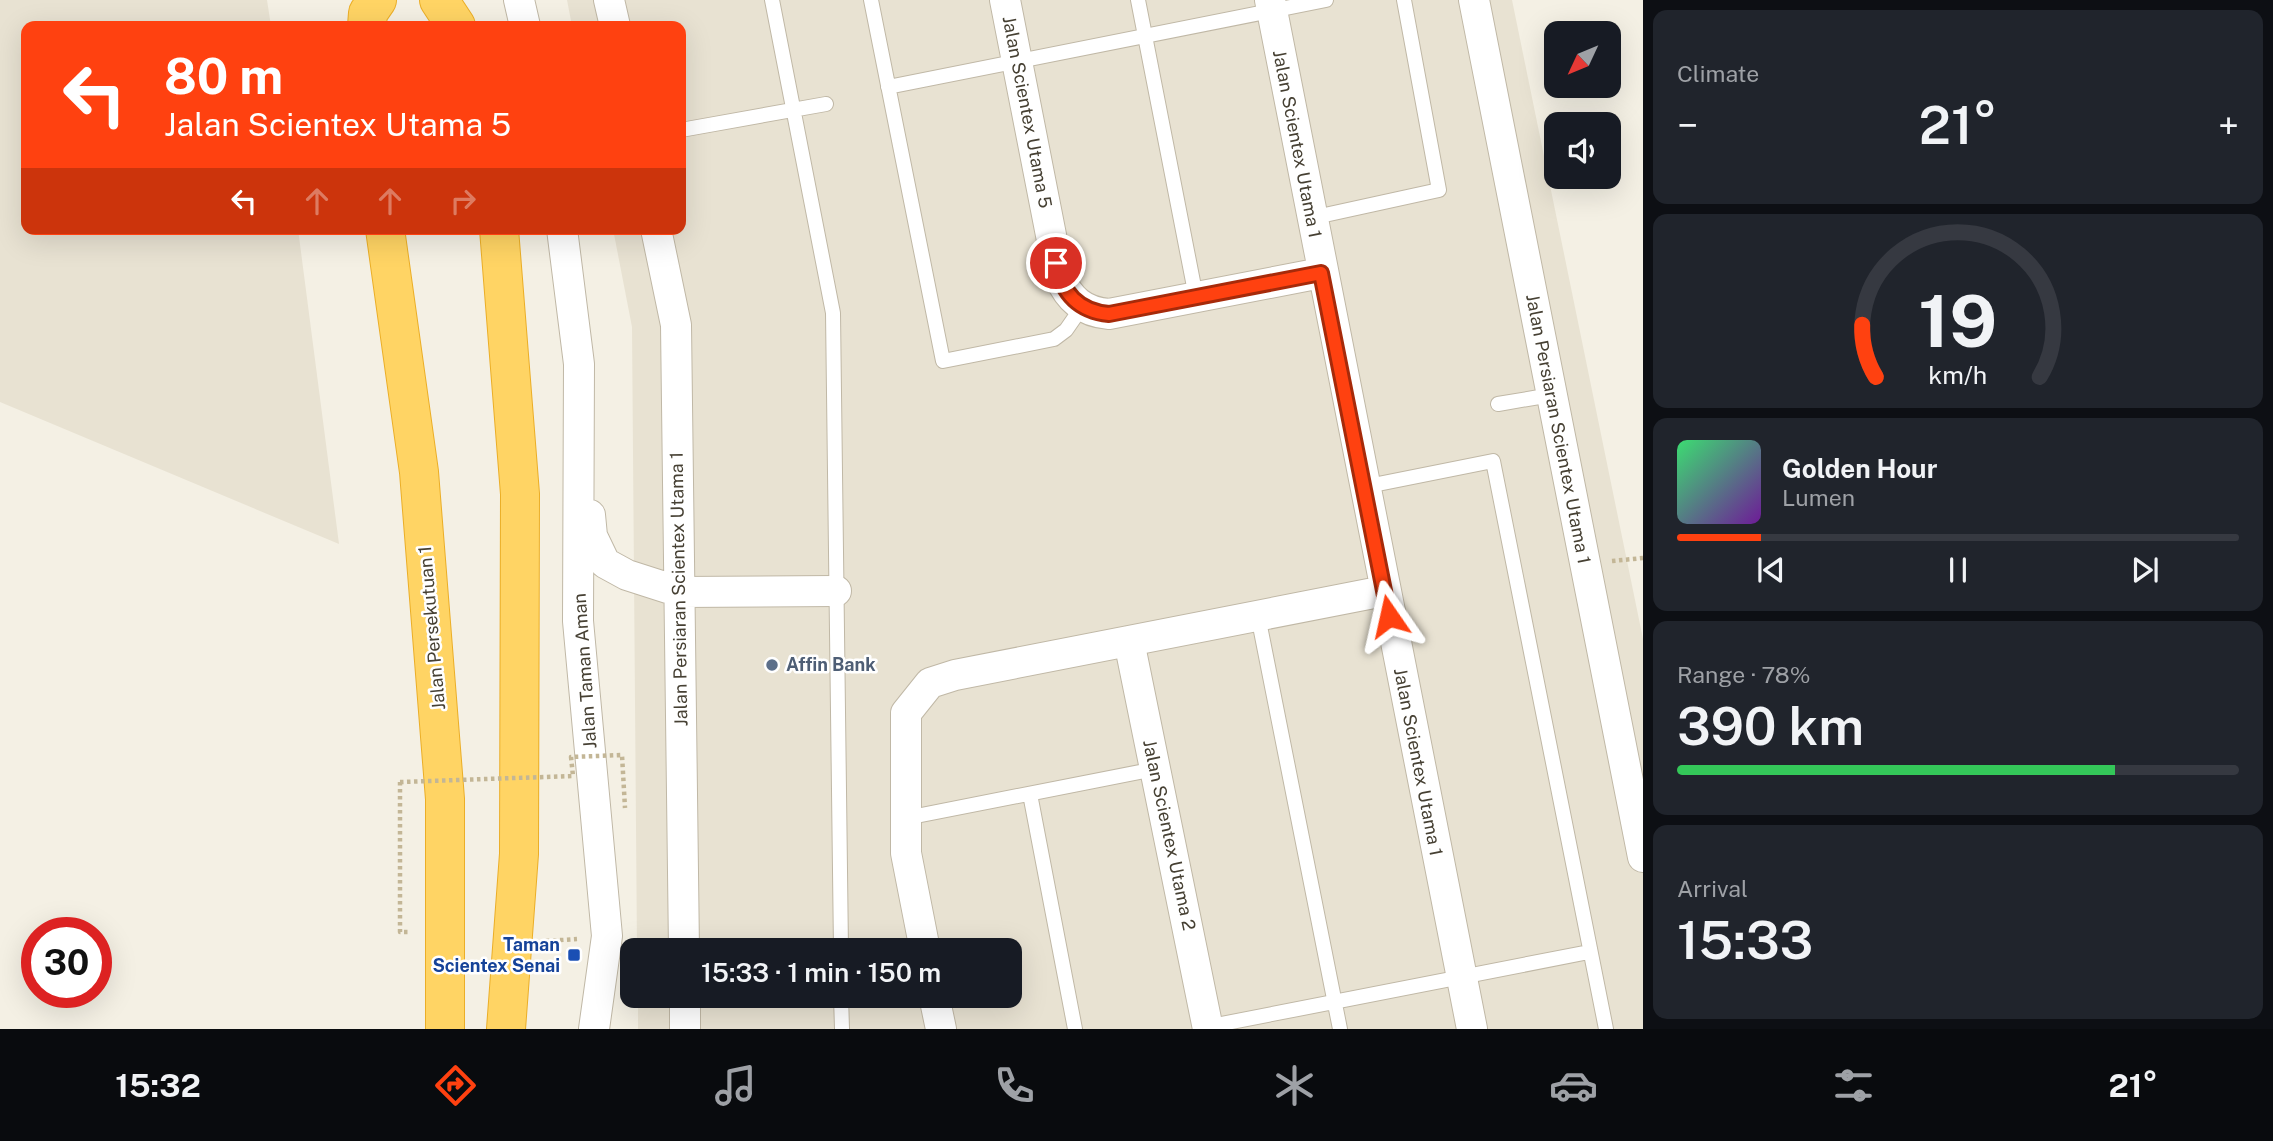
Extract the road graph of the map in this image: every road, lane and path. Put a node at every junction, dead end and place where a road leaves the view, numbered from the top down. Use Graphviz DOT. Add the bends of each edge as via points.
graph roads {
  1 [pos="351,0"];
  2 [pos="377,0"];
  3 [pos="439,0"];
  4 [pos="465,0"];
  5 [pos="519,0"];
  6 [pos="609,0"];
  7 [pos="772,0"];
  8 [pos="871,0"];
  9 [pos="1005,0"];
  10 [pos="1138,0"];
  11 [pos="1326,0"];
  12 [pos="1404,0"];
  13 [pos="1474,0"];
  14 [pos="1271,5"];
  15 [pos="356,21"];
  16 [pos="367,21"];
  17 [pos="453,21"];
  18 [pos="469,21"];
  19 [pos="524,21"];
  20 [pos="614,21"];
  21 [pos="1145,36"];
  22 [pos="1017,61"];
  23 [pos="888,87"];
  24 [pos="826,104"];
  25 [pos="793,109"];
  26 [pos="686,129"];
  27 [pos="1310,218"];
  28 [pos="386,235"];
  29 [pos="499,235"];
  30 [pos="563,235"];
  31 [pos="657,235"];
  32 [pos="1321,273"];
  33 [pos="1196,297"];
  34 [pos="1082,307"];
  35 [pos="579,364"];
  36 [pos="1551,395"];
  37 [pos="1498,404"];
  38 [pos="1363,487"];
  39 [pos="836,591"];
  40 [pos="1384,591"];
  41 [pos="680,592"];
  42 [pos="1258,616"];
  43 [pos="1129,641"];
  44 [pos="1155,769"];
  45 [pos="1030,794"];
  46 [pos="625,808"];
  47 [pos="906,818"];
  48 [pos="1643,857"];
  49 [pos="400,932"];
  50 [pos="684,938"];
  51 [pos="841,938"];
  52 [pos="923,938"];
  53 [pos="1589,952"];
  54 [pos="1462,977"];
  55 [pos="1334,1002"];
  56 [pos="685,1008"];
  57 [pos="841,1008"];
  58 [pos="937,1008"];
  59 [pos="1204,1028"];
  60 [pos="445,1029"];
  61 [pos="506,1029"];
  62 [pos="594,1029"];
  63 [pos="685,1029"];
  64 [pos="842,1029"];
  65 [pos="941,1029"];
  66 [pos="1075,1029"];
  67 [pos="1340,1029"];
  68 [pos="1472,1029"];
  69 [pos="1606,1029"];
  1 -- 15 [label="highway"];
  2 -- 16 [label="highway"];
  3 -- 17 [label="highway"];
  4 -- 18 [label="highway"];
  5 -- 19 [label="street"];
  6 -- 20 [label="street"];
  7 -- 25 [label="lane"];
  8 -- 23 [label="lane"];
  9 -- 22 [label="street, Jalan Scientex Utama 5"];
  10 -- 21 [label="lane"];
  11 -- 14 [label="lane"];
  12 -- 27 [label="lane" via="1439,190"];
  13 -- 36 [label="street, Jalan Persiaran Scientex Utama 1"];
  14 -- 21 [label="lane"];
  14 -- 27 [label="street, Jalan Scientex Utama 1"];
  21 -- 22 [label="lane"];
  21 -- 33 [label="lane"];
  22 -- 23 [label="lane"];
  22 -- 34 [label="street, Jalan Scientex Utama 5" via="1059,276 1064,289"];
  23 -- 34 [label="lane" via="943,362 1054,339"];
  24 -- 25 [label="lane"];
  25 -- 26 [label="lane"];
  25 -- 39 [label="lane" via="833,313"];
  27 -- 32 [label="street, Jalan Scientex Utama 1"];
  28 -- 60 [label="highway, Jalan Persekutuan 1" via="419,472 445,799"];
  29 -- 61 [label="highway" via="520,494 519,854"];
  30 -- 35 [label="street, Jalan Taman Aman"];
  31 -- 41 [label="street, Jalan Persiaran Scientex Utama 1" via="676,324"];
  32 -- 33 [label="street"];
  32 -- 38 [label="street, Jalan Scientex Utama 1"];
  33 -- 34 [label="street" via="1109,314"];
  35 -- 41 [label="street" via="592,536 605,563"];
  35 -- 62 [label="street, Jalan Taman Aman" via="578,621 607,936"];
  36 -- 37 [label="lane"];
  36 -- 48 [label="street, Jalan Persiaran Scientex Utama 1"];
  38 -- 40 [label="street, Jalan Scientex Utama 1"];
  38 -- 53 [label="lane" via="1493,461"];
  39 -- 41 [label="street"];
  39 -- 51 [label="lane"];
  40 -- 42 [label="street"];
  40 -- 54 [label="street, Jalan Scientex Utama 1"];
  41 -- 50 [label="street, Jalan Persiaran Scientex Utama 1"];
  42 -- 43 [label="street"];
  42 -- 55 [label="lane"];
  43 -- 44 [label="street, Jalan Scientex Utama 2"];
  43 -- 47 [label="street" via="930,683 906,713"];
  44 -- 45 [label="lane"];
  44 -- 59 [label="street, Jalan Scientex Utama 2"];
  45 -- 47 [label="lane"];
  45 -- 66 [label="lane"];
  46 -- 49 [label="path, bridge" via="622,755 571,757 573,776 400,782"];
  47 -- 52 [label="street" via="906,853"];
  53 -- 54 [label="lane"];
  53 -- 69 [label="lane"];
  54 -- 55 [label="lane"];
  54 -- 68 [label="street, Jalan Scientex Utama 1"];
  55 -- 59 [label="lane"];
  55 -- 67 [label="lane"];
  56 -- 63 [label="street"];
  57 -- 64 [label="lane"];
  58 -- 65 [label="street"];
}
